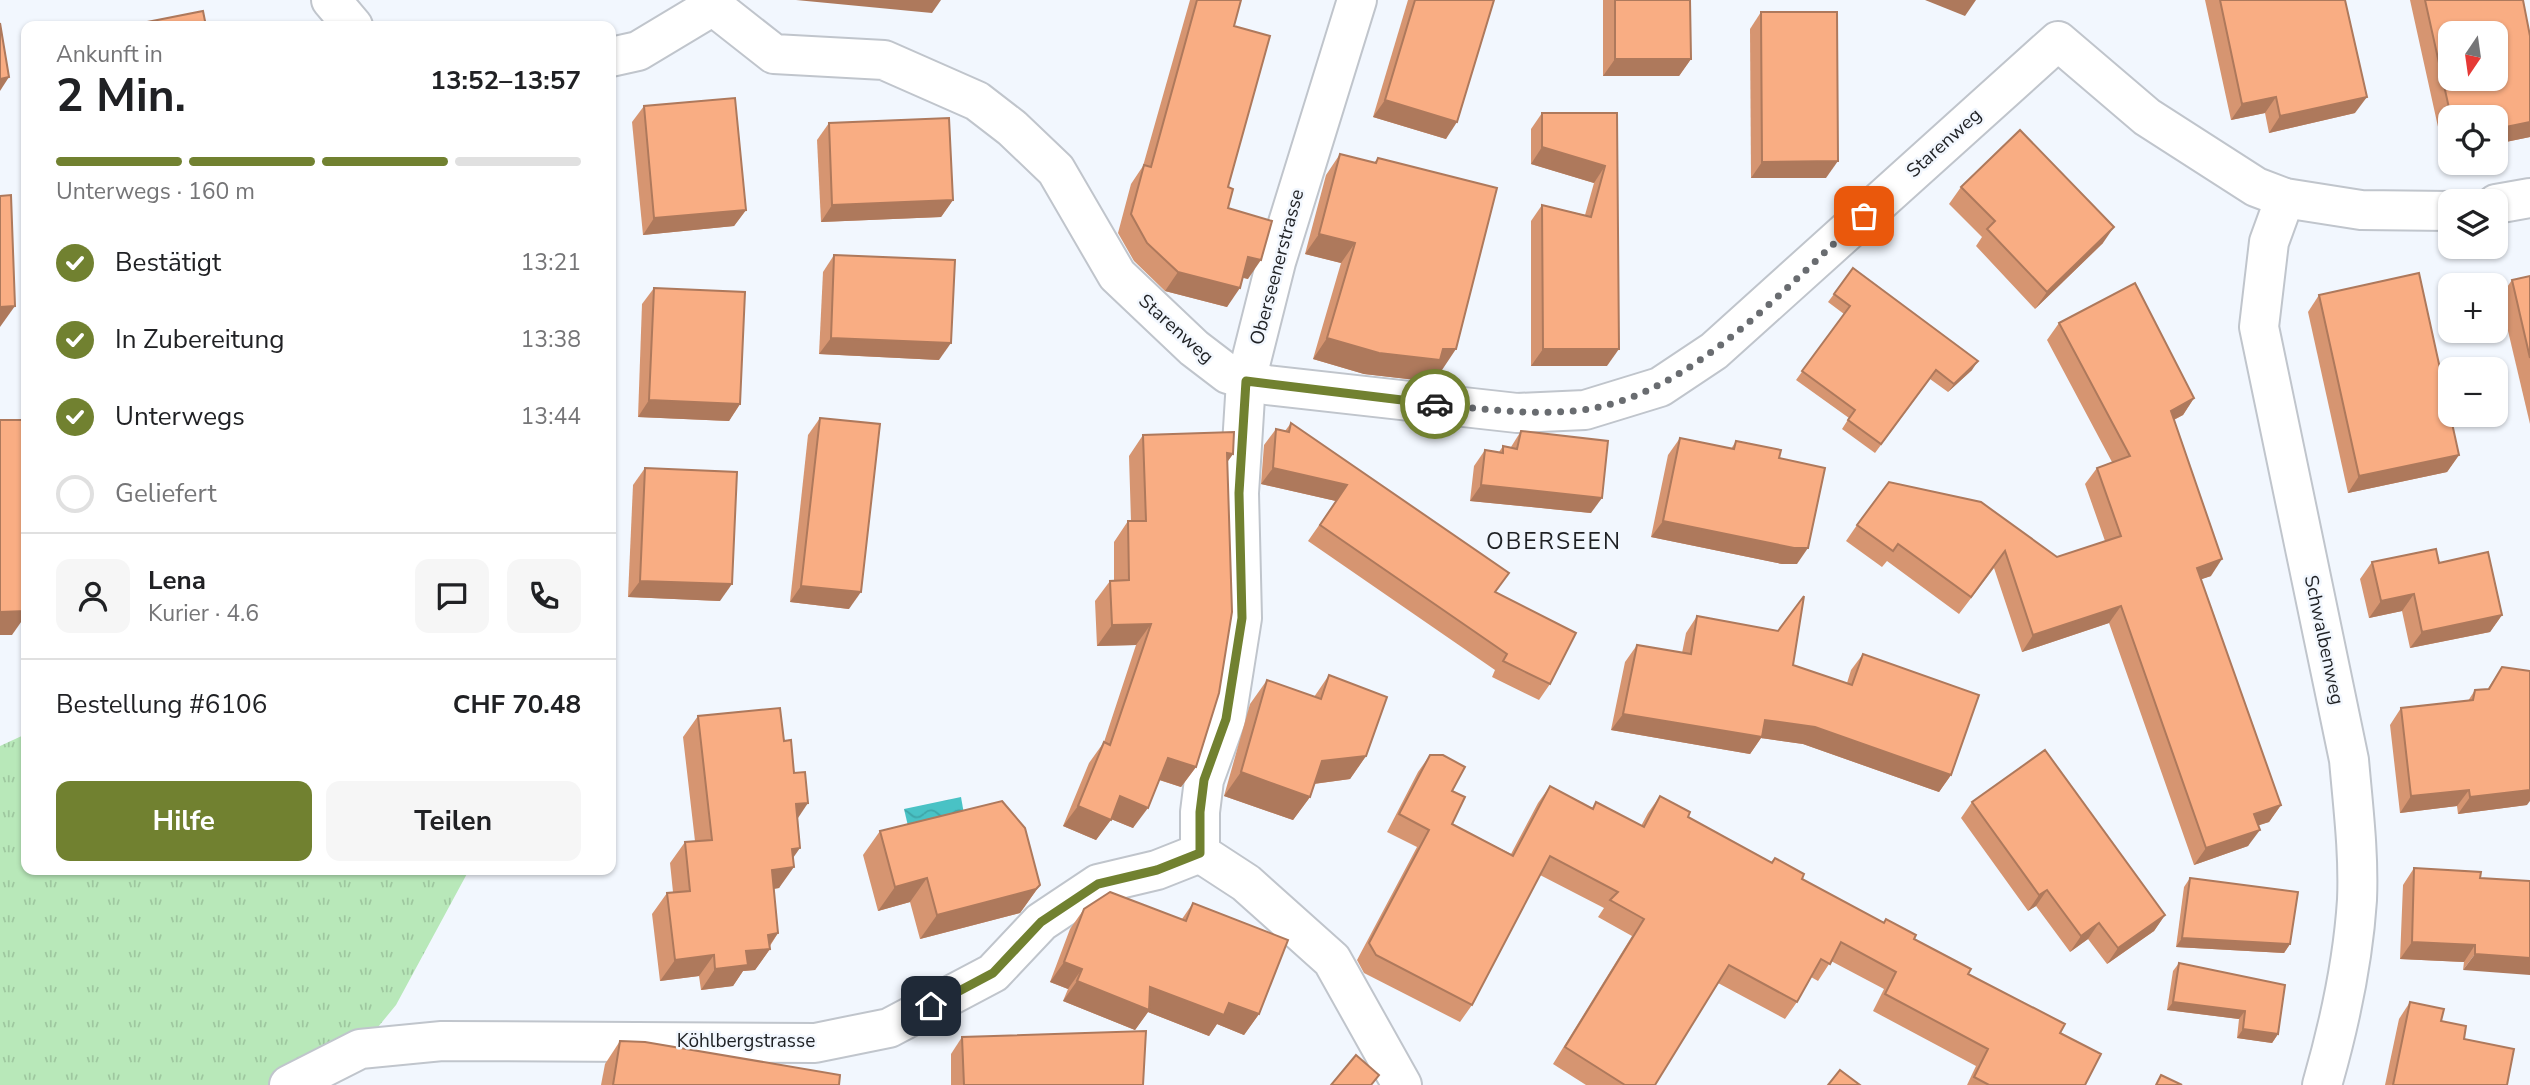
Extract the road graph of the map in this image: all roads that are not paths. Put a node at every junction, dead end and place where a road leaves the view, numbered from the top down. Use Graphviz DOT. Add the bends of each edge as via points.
graph roads {
  1 [pos="331,0"];
  2 [pos="1357,0"];
  3 [pos="714,3"];
  4 [pos="349,21"];
  5 [pos="616,56"];
  6 [pos="2286,198"];
  7 [pos="2530,198"];
  8 [pos="2508,202"];
  9 [pos="2438,211"];
  10 [pos="1246,381"];
  11 [pos="1200,853"];
  12 [pos="289,1085"];
  13 [pos="1402,1085"];
  14 [pos="2322,1085"];
  1 -- 4 [label="street"];
  2 -- 10 [label="street, Oberseenerstrasse" via="1276,262"];
  3 -- 5 [label="street" via="638,51"];
  3 -- 10 [label="street, Starenweg" via="774,54 884,60 977,101 1056,170 1117,275 1194,348 1228,374"];
  6 -- 9 [label="street, Starenweg" via="2361,209"];
  6 -- 10 [label="street, Starenweg" via="2256,187 2147,117 2058,41 1714,351 1660,387 1585,410 1517,413"];
  6 -- 14 [label="street, Schwalbenweg" via="2269,243 2259,327 2349,760 2356,828 2353,940"];
  7 -- 8 [label="street"];
  10 -- 11 [label="street, Oberseenerstrasse" via="1239,493 1242,618 1226,719 1204,780"];
  11 -- 12 [label="street, Köhlbergstrasse" via="1157,870 1098,884 1041,922 993,973 889,1028 815,1043 429,1042 360,1049"];
  11 -- 13 [label="street" via="1246,883 1332,960"];
}
